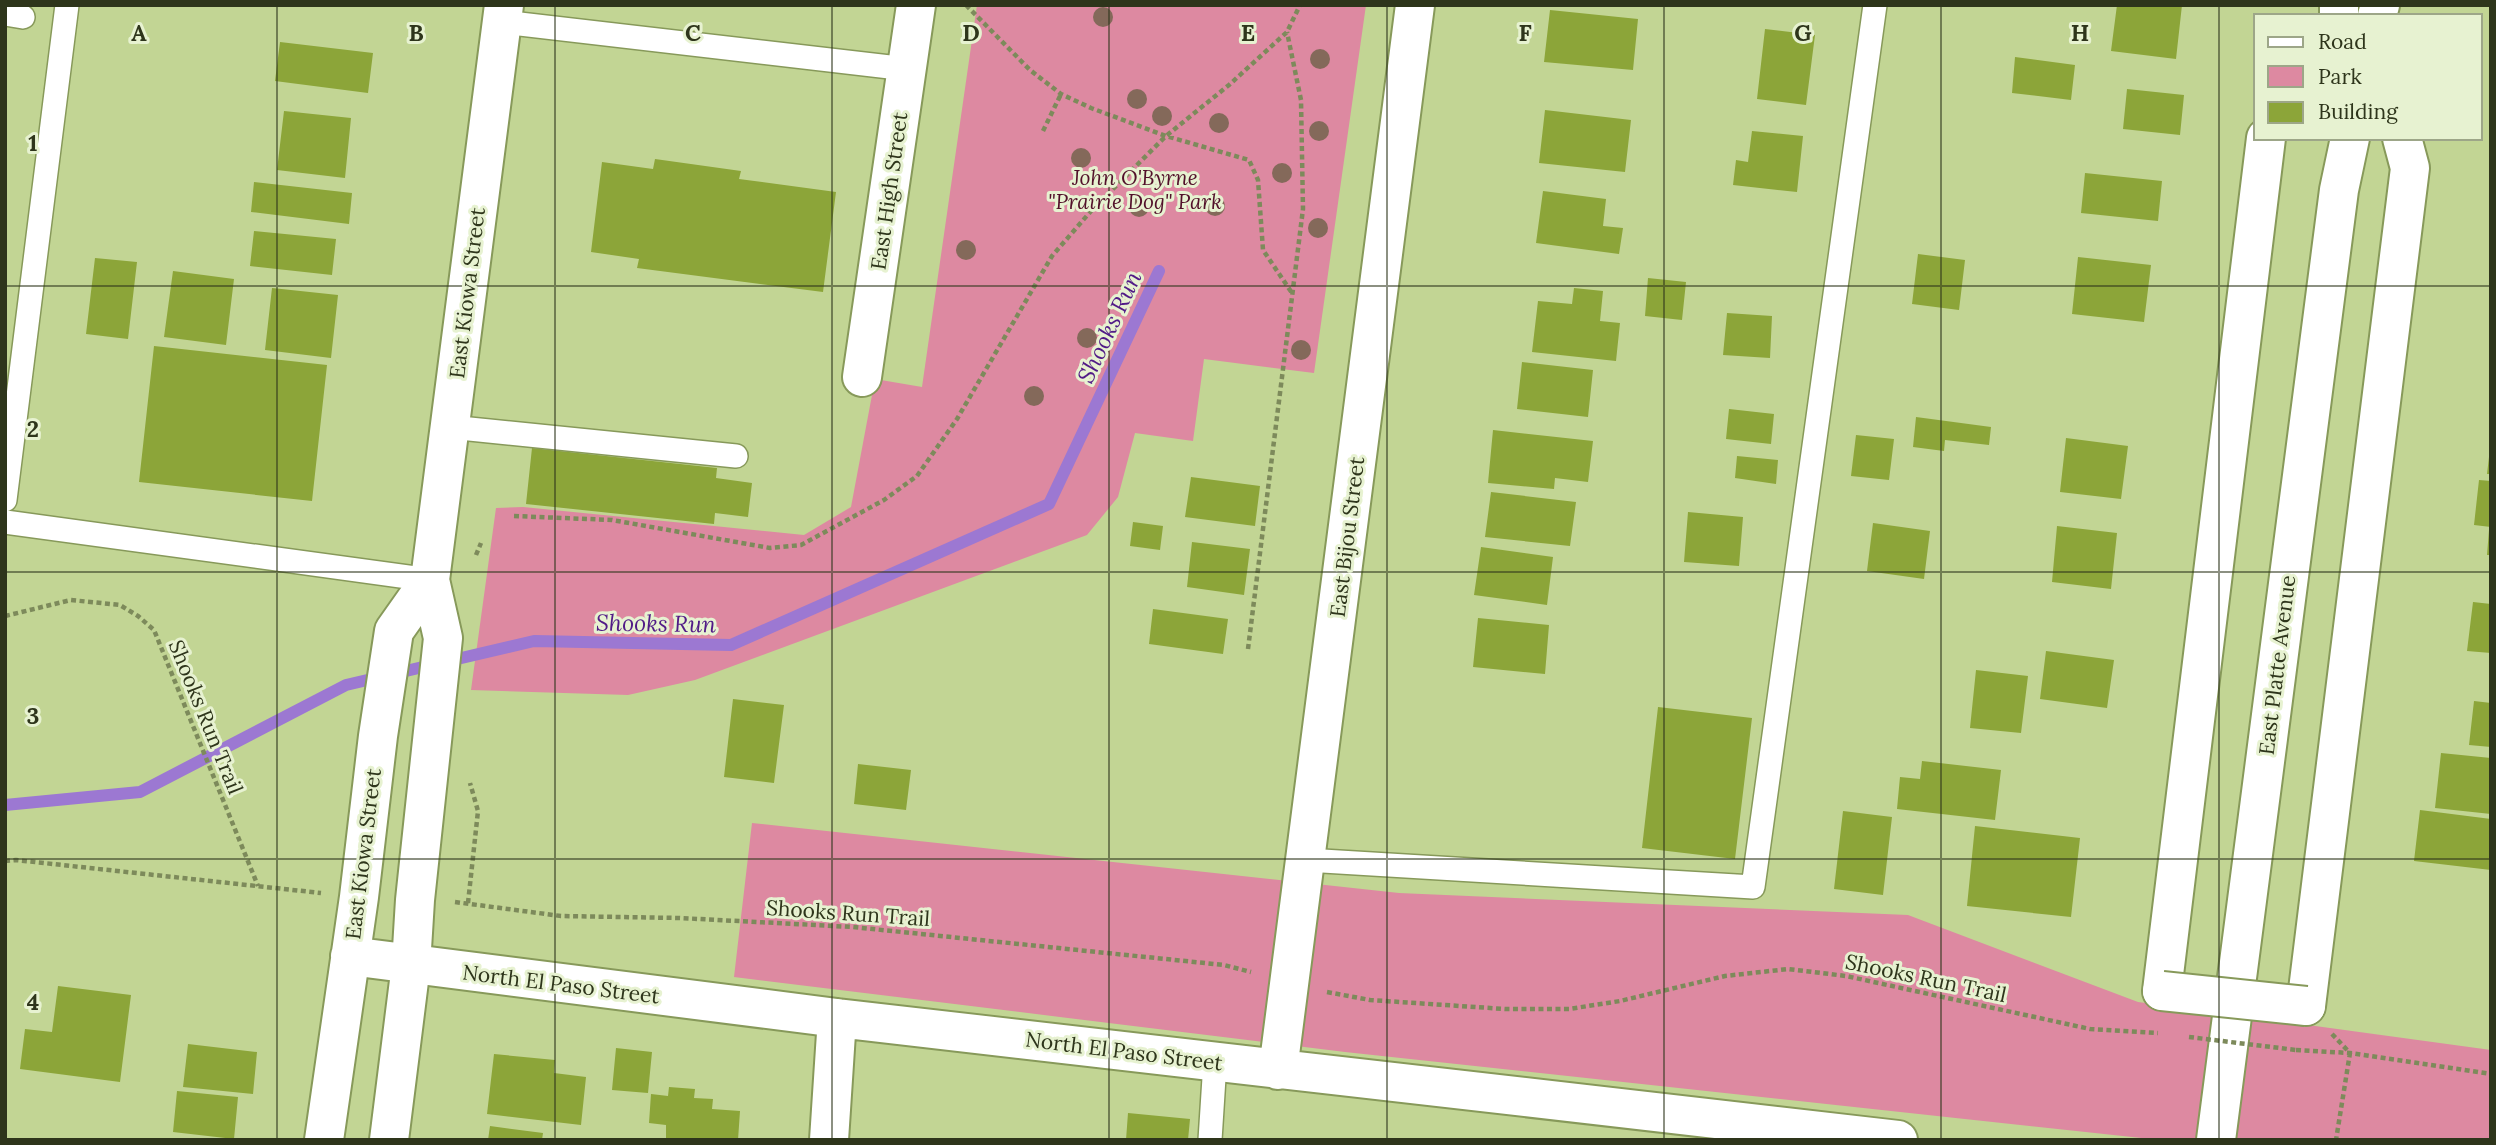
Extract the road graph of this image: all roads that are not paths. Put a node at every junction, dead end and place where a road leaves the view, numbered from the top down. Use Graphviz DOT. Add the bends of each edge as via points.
graph roads {
  1 [pos="67,5"];
  2 [pos="916,5"];
  3 [pos="1415,5"];
  4 [pos="1875,5"];
  5 [pos="503,14"];
  6 [pos="907,69"];
  7 [pos="2266,140"];
  8 [pos="2339,140"];
  9 [pos="2350,140"];
  10 [pos="2403,140"];
  11 [pos="2339,190"];
  12 [pos="862,377"];
  13 [pos="450,427"];
  14 [pos="736,456"];
  15 [pos="5,500"];
  16 [pos="5,522"];
  17 [pos="430,580"];
  18 [pos="1306,860"];
  19 [pos="350,956"];
  20 [pos="411,965"];
  21 [pos="837,1018"];
  22 [pos="1215,1062"];
  23 [pos="1278,1070"];
  24 [pos="1749,1131"];
  25 [pos="324,1140"];
  26 [pos="389,1140"];
  27 [pos="829,1140"];
  28 [pos="1210,1140"];
  29 [pos="1898,1140"];
  30 [pos="2216,1140"];
  1 -- 15 [label="lane"];
  2 -- 6 [label="street, East High Street"];
  3 -- 18 [label="street, East Bijou Street"];
  4 -- 18 [label="lane" via="1753,887"];
  5 -- 6 [label="lane"];
  5 -- 13 [label="street, East Kiowa Street"];
  6 -- 12 [label="street, East High Street"];
  7 -- 10 [label="street, bridge" via="2162,991 2306,1006 2410,168"];
  8 -- 11 [label="street, East Platte Avenue"];
  9 -- 11 [label="street, East Platte Avenue"];
  11 -- 30 [label="street, East Platte Avenue"];
  13 -- 14 [label="lane"];
  13 -- 17 [label="street, East Kiowa Street"];
  16 -- 17 [label="lane"];
  17 -- 19 [label="street, East Kiowa Street" via="394,631"];
  17 -- 20 [label="street, East Kiowa Street" via="443,638"];
  18 -- 23 [label="street, East Bijou Street"];
  19 -- 20 [label="street, North El Paso Street"];
  19 -- 25 [label="street, East Kiowa Street"];
  20 -- 21 [label="street, North El Paso Street"];
  20 -- 26 [label="street, East Kiowa Street"];
  21 -- 22 [label="street, North El Paso Street"];
  21 -- 27 [label="street"];
  22 -- 23 [label="street, North El Paso Street"];
  22 -- 28 [label="lane"];
  23 -- 24 [label="street, North El Paso Street"];
  24 -- 29 [label="street, North El Paso Street"];
}
